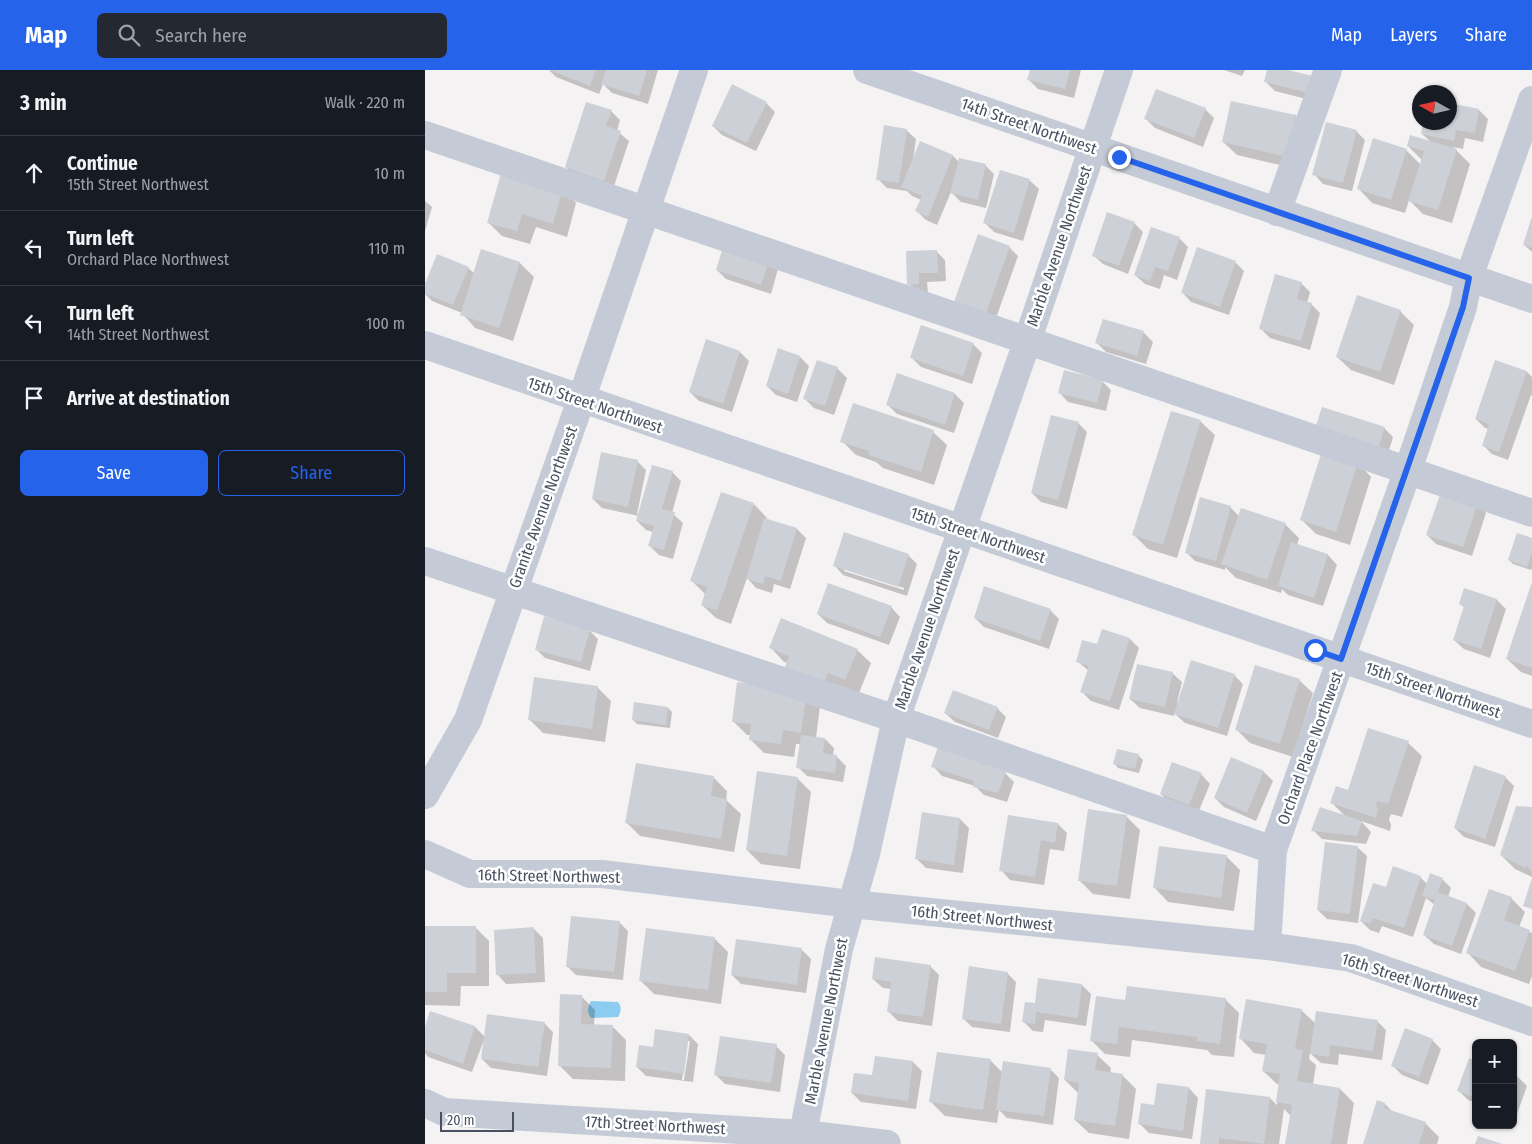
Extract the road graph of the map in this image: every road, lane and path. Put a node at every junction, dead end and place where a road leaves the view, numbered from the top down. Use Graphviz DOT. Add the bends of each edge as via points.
graph roads {
  1 [pos="693,70"];
  2 [pos="867,70"];
  3 [pos="1119,70"];
  4 [pos="1328,70"];
  5 [pos="904,76"];
  6 [pos="1530,116"];
  7 [pos="425,135"];
  8 [pos="1092,148"];
  9 [pos="647,210"];
  10 [pos="1277,212"];
  11 [pos="1469,278"];
  12 [pos="1532,299"];
  13 [pos="1028,339"];
  14 [pos="425,346"];
  15 [pos="581,400"];
  16 [pos="1408,470"];
  17 [pos="1532,513"];
  18 [pos="962,528"];
  19 [pos="425,561"];
  20 [pos="513,592"];
  21 [pos="1341,659"];
  22 [pos="896,719"];
  23 [pos="1532,724"];
  24 [pos="425,795"];
  25 [pos="1273,850"];
  26 [pos="425,854"];
  27 [pos="851,904"];
  28 [pos="1267,946"];
  29 [pos="1532,1022"];
  30 [pos="425,1103"];
  31 [pos="802,1139"];
  32 [pos="887,1144"];
  1 -- 9 [label="street, Granite Avenue Northwest"];
  2 -- 5 [label="street, 14th Street Northwest"];
  3 -- 8 [label="street, Marble Avenue Northwest"];
  4 -- 10 [label="street"];
  5 -- 8 [label="street, 14th Street Northwest"];
  6 -- 11 [label="street, Orchard Place Northwest"];
  7 -- 9 [label="street"];
  8 -- 10 [label="street, 14th Street Northwest"];
  8 -- 13 [label="street, Marble Avenue Northwest"];
  9 -- 13 [label="street"];
  9 -- 15 [label="street, Granite Avenue Northwest"];
  10 -- 11 [label="street, 14th Street Northwest"];
  11 -- 12 [label="street, 14th Street Northwest"];
  11 -- 16 [label="street, Orchard Place Northwest" via="1463,307"];
  13 -- 16 [label="street"];
  13 -- 18 [label="street, Marble Avenue Northwest"];
  14 -- 15 [label="street, 15th Street Northwest"];
  15 -- 18 [label="street, 15th Street Northwest"];
  15 -- 20 [label="street, Granite Avenue Northwest"];
  16 -- 17 [label="street"];
  16 -- 21 [label="street, Orchard Place Northwest"];
  18 -- 21 [label="street, 15th Street Northwest"];
  18 -- 22 [label="street, Marble Avenue Northwest"];
  19 -- 20 [label="street"];
  20 -- 22 [label="street"];
  20 -- 24 [label="street, Granite Avenue Northwest" via="468,720"];
  21 -- 23 [label="street, 15th Street Northwest"];
  21 -- 25 [label="street, Orchard Place Northwest"];
  22 -- 25 [label="street"];
  22 -- 27 [label="street, Marble Avenue Northwest" via="866,854"];
  25 -- 28 [label="street, Orchard Place Northwest"];
  26 -- 27 [label="street, 16th Street Northwest" via="470,874 602,874"];
  27 -- 28 [label="street, 16th Street Northwest"];
  27 -- 31 [label="street, Marble Avenue Northwest" via="839,949"];
  28 -- 29 [label="street, 16th Street Northwest" via="1351,958"];
  30 -- 31 [label="street, 17th Street Northwest" via="444,1112"];
  31 -- 32 [label="street, 17th Street Northwest"];
}
